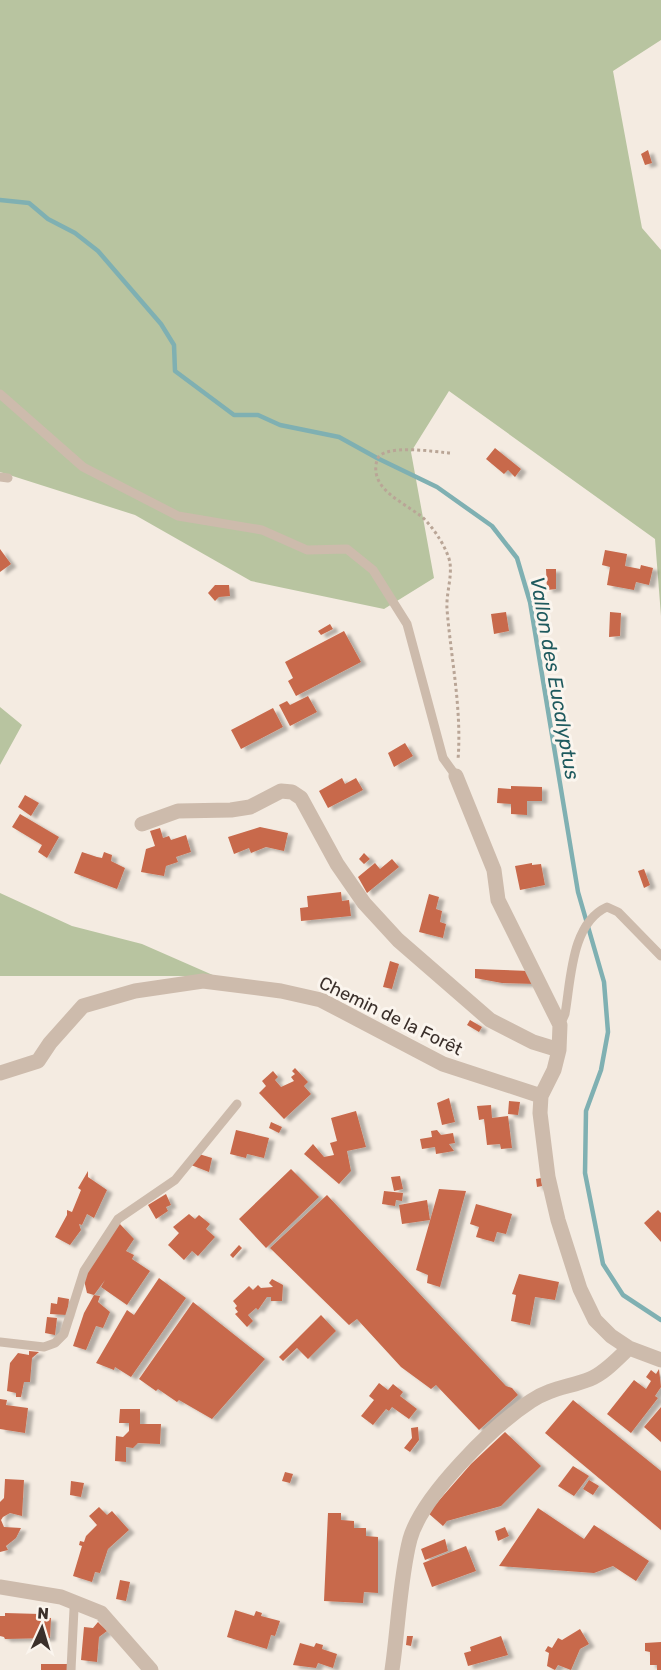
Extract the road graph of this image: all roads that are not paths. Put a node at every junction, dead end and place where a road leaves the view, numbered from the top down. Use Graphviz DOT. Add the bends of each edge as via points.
graph roads {
  1 [pos="0,394"];
  2 [pos="456,776"];
  3 [pos="142,824"];
  4 [pos="661,956"];
  5 [pos="560,1025"];
  6 [pos="559,1050"];
  7 [pos="0,1073"];
  8 [pos="541,1096"];
  9 [pos="237,1104"];
  10 [pos="0,1342"];
  11 [pos="629,1347"];
  12 [pos="661,1360"];
  13 [pos="0,1587"];
  14 [pos="78,1604"];
  15 [pos="71,1670"];
  16 [pos="151,1670"];
  17 [pos="392,1670"];
  1 -- 2 [label="lane" via="83,467 178,516 262,530 307,550 347,549 373,570 407,624 443,758"];
  2 -- 5 [label="street" via="494,870 498,900"];
  3 -- 6 [label="street" via="178,811 250,807 281,791 292,792 301,798 337,864 364,903 398,940 490,1020 533,1042"];
  4 -- 5 [label="lane" via="618,912 607,907 596,912 582,931"];
  5 -- 6 [label="street"];
  6 -- 8 [label="street"];
  7 -- 8 [label="street, Chemin de la Forêt" via="38,1061 83,1006 135,991 203,981 321,1000 443,1064"];
  8 -- 11 [label="street" via="549,1177 580,1289 595,1320"];
  9 -- 10 [label="lane" via="174,1180 118,1219 84,1271 74,1309 59,1338 44,1347"];
  11 -- 12 [label="street"];
  11 -- 17 [label="street" via="592,1378 549,1390 529,1402 479,1445 420,1513 410,1540"];
  13 -- 14 [label="street" via="61,1596"];
  14 -- 15 [label="lane" via="74,1610"];
  14 -- 16 [label="street" via="101,1613"];
}
